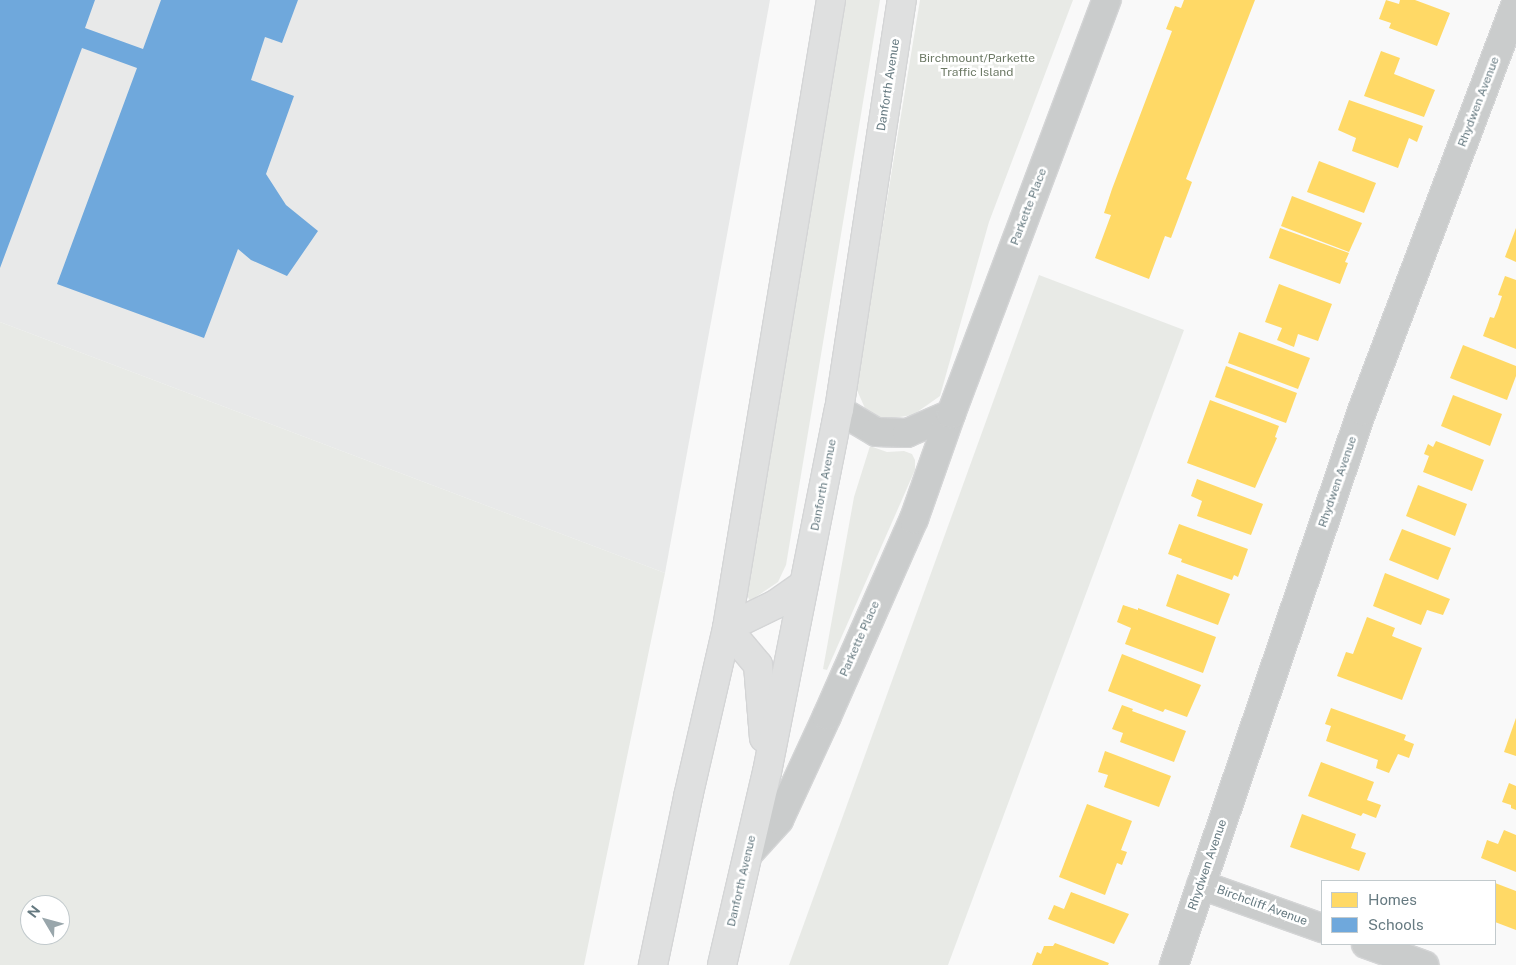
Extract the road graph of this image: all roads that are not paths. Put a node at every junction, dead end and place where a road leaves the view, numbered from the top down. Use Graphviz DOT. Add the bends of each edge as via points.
graph roads {
  1 [pos="831,0"];
  2 [pos="902,0"];
  3 [pos="1106,0"];
  4 [pos="1516,3"];
  5 [pos="839,410"];
  6 [pos="951,414"];
  7 [pos="803,584"];
  8 [pos="727,628"];
  9 [pos="767,772"];
  10 [pos="749,853"];
  11 [pos="1201,885"];
  12 [pos="1321,928"];
  13 [pos="1369,945"];
  14 [pos="653,965"];
  15 [pos="722,965"];
  16 [pos="1174,965"];
  17 [pos="1424,965"];
  1 -- 8 [label="main road"];
  2 -- 5 [label="main road, Danforth Avenue"];
  3 -- 6 [label="street, Parkette Place"];
  4 -- 11 [label="street, Rhydwen Avenue" via="1362,411"];
  5 -- 6 [label="street" via="876,432 907,433"];
  5 -- 7 [label="main road, Danforth Avenue"];
  6 -- 10 [label="street, Parkette Place" via="914,519 803,770 779,820"];
  7 -- 8 [label="main road" via="776,604"];
  7 -- 9 [label="main road, Danforth Avenue"];
  8 -- 9 [label="main road" via="758,665"];
  8 -- 14 [label="main road"];
  9 -- 10 [label="main road, Danforth Avenue"];
  10 -- 15 [label="main road, Danforth Avenue"];
  11 -- 12 [label="street, Birchcliff Avenue"];
  11 -- 16 [label="street, Rhydwen Avenue"];
  13 -- 17 [label="street"];
}
